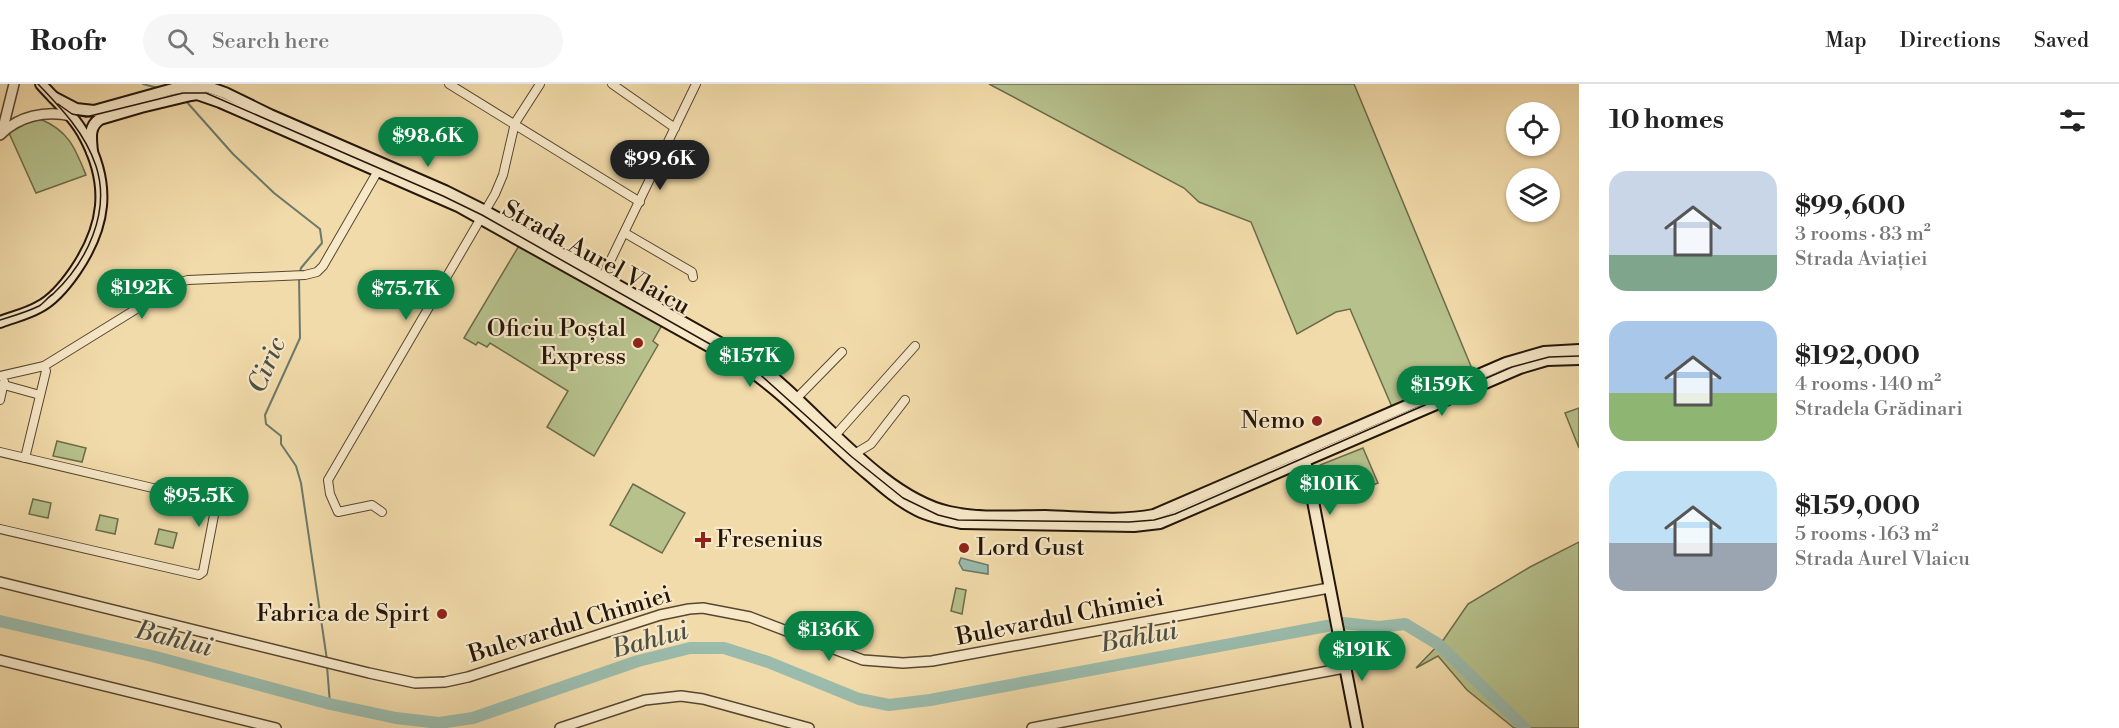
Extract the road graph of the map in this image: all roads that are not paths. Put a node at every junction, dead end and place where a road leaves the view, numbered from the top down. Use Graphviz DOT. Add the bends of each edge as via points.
graph roads {
  1 [pos="14,84"];
  2 [pos="41,84"];
  3 [pos="449,84"];
  4 [pos="540,84"];
  5 [pos="612,84"];
  6 [pos="696,84"];
  7 [pos="193,88"];
  8 [pos="210,88"];
  9 [pos="174,93"];
  10 [pos="54,98"];
  11 [pos="48,112"];
  12 [pos="70,116"];
  13 [pos="515,123"];
  14 [pos="675,128"];
  15 [pos="1,133"];
  16 [pos="92,152"];
  17 [pos="380,167"];
  18 [pos="640,202"];
  19 [pos="483,214"];
  20 [pos="625,233"];
  21 [pos="693,277"];
  22 [pos="601,281"];
  23 [pos="0,321"];
  24 [pos="915,346"];
  25 [pos="1579,350"];
  26 [pos="842,352"];
  27 [pos="1579,359"];
  28 [pos="44,366"];
  29 [pos="3,376"];
  30 [pos="3,385"];
  31 [pos="40,394"];
  32 [pos="0,400"];
  33 [pos="905,400"];
  34 [pos="793,402"];
  35 [pos="833,438"];
  36 [pos="0,452"];
  37 [pos="856,453"];
  38 [pos="1302,457"];
  39 [pos="25,458"];
  40 [pos="382,512"];
  41 [pos="0,529"];
  42 [pos="0,582"];
  43 [pos="1329,588"];
  44 [pos="0,660"];
  45 [pos="1344,668"];
  46 [pos="276,728"];
  47 [pos="560,728"];
  48 [pos="809,728"];
  49 [pos="1032,728"];
  50 [pos="1357,728"];
  1 -- 15 [label="street"];
  2 -- 10 [label="main road"];
  3 -- 13 [label="street"];
  4 -- 13 [label="street"];
  5 -- 14 [label="street"];
  6 -- 14 [label="street"];
  7 -- 8 [label="main road, Strada Aurel Vlaicu"];
  7 -- 9 [label="main road, Strada Aurel Vlaicu"];
  8 -- 17 [label="main road, Strada Aurel Vlaicu"];
  8 -- 17 [label="main road, Strada Aurel Vlaicu"];
  9 -- 10 [label="main road, Strada Aurel Vlaicu" via="156,93 94,111 76,109"];
  9 -- 16 [label="main road, Strada Aurel Vlaicu" via="94,123"];
  10 -- 11 [label="street"];
  10 -- 12 [label="main road"];
  11 -- 12 [label="street"];
  11 -- 15 [label="street" via="19,121"];
  12 -- 16 [label="main road"];
  13 -- 18 [label="street"];
  13 -- 19 [label="street" via="503,176"];
  14 -- 18 [label="street"];
  16 -- 23 [label="main road" via="102,201 88,249 70,278 40,306"];
  17 -- 19 [label="main road, Strada Aurel Vlaicu" via="445,191"];
  17 -- 28 [label="street" via="317,272 180,282"];
  18 -- 20 [label="street"];
  19 -- 22 [label="main road, Strada Aurel Vlaicu"];
  19 -- 40 [label="street" via="328,480 338,512 372,505"];
  20 -- 21 [label="street" via="692,272"];
  20 -- 22 [label="street"];
  22 -- 34 [label="main road, Strada Aurel Vlaicu" via="752,361"];
  24 -- 35 [label="street"];
  25 -- 38 [label="main road, Strada Aurel Vlaicu" via="1544,352 1506,363"];
  26 -- 34 [label="street"];
  27 -- 38 [label="main road, Strada Aurel Vlaicu" via="1547,360 1520,368"];
  28 -- 29 [label="street"];
  28 -- 31 [label="street"];
  29 -- 30 [label="street"];
  30 -- 31 [label="street"];
  30 -- 32 [label="street"];
  31 -- 39 [label="street"];
  33 -- 37 [label="street" via="871,444"];
  34 -- 35 [label="main road, Strada Aurel Vlaicu"];
  35 -- 37 [label="main road, Strada Aurel Vlaicu"];
  35 -- 38 [label="main road, Strada Aurel Vlaicu" via="903,502 941,519 971,524 1147,526 1173,519"];
  36 -- 39 [label="street"];
  37 -- 38 [label="main road, Strada Aurel Vlaicu" via="905,493 950,512 1134,518 1164,512"];
  38 -- 43 [label="main road"];
  39 -- 41 [label="street" via="212,502 215,510 202,572 199,575"];
  42 -- 43 [label="street, Bulevardul Chimiei" via="415,683 468,677 689,609 730,612 863,660 903,663 965,656"];
  43 -- 45 [label="main road"];
  44 -- 46 [label="street"];
  45 -- 49 [label="street"];
  45 -- 50 [label="main road"];
  47 -- 48 [label="street" via="645,699 681,696"];
}
